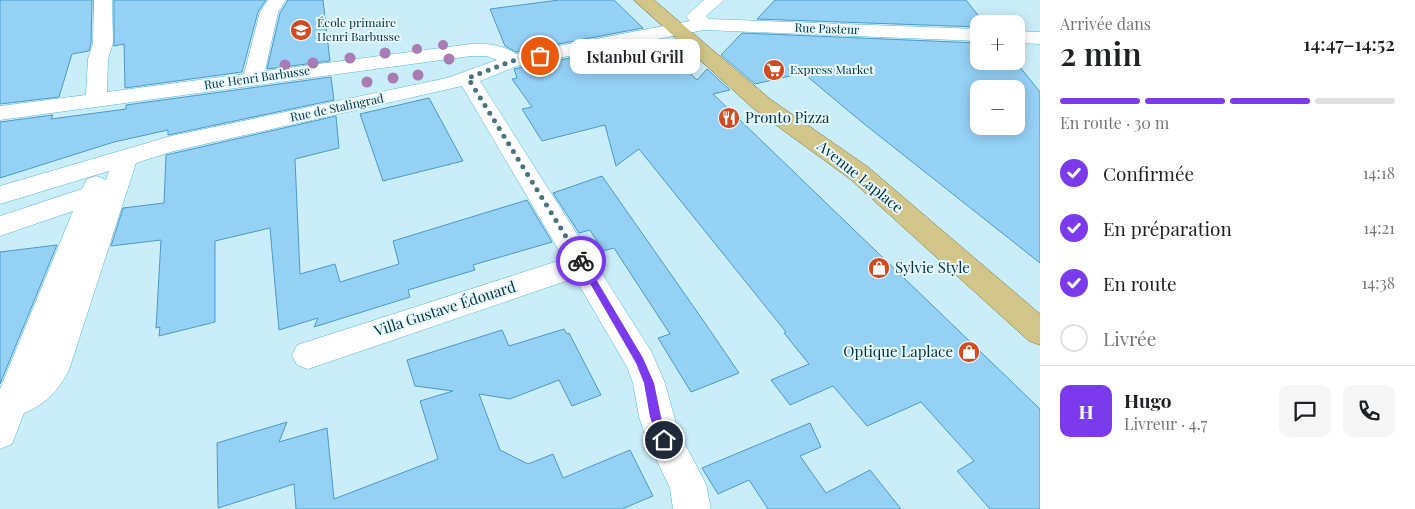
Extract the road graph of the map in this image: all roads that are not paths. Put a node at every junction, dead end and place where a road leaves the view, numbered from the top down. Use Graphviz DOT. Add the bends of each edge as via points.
graph roads {
  1 [pos="104,0"];
  2 [pos="277,0"];
  3 [pos="643,0"];
  4 [pos="715,0"];
  5 [pos="704,24"];
  6 [pos="675,28"];
  7 [pos="970,35"];
  8 [pos="1025,37"];
  9 [pos="1040,38"];
  10 [pos="512,61"];
  11 [pos="468,78"];
  12 [pos="253,79"];
  13 [pos="96,100"];
  14 [pos="0,114"];
  15 [pos="115,159"];
  16 [pos="0,194"];
  17 [pos="92,195"];
  18 [pos="0,226"];
  19 [pos="582,264"];
  20 [pos="1040,332"];
  21 [pos="308,355"];
  22 [pos="0,405"];
  23 [pos="0,432"];
  24 [pos="692,509"];
  1 -- 13 [label="street"];
  2 -- 12 [label="street" via="269,12"];
  3 -- 6 [label="main road, Avenue Laplace"];
  4 -- 5 [label="street" via="695,16"];
  5 -- 6 [label="street, Rue Pasteur"];
  5 -- 7 [label="street, Rue Pasteur"];
  6 -- 10 [label="street, Rue de Stalingrad"];
  6 -- 20 [label="main road, Avenue Laplace" via="762,104 859,173"];
  8 -- 9 [label="street"];
  10 -- 11 [label="street, Rue de Stalingrad"];
  10 -- 12 [label="street, Rue Henri Barbusse" via="493,51 471,50"];
  11 -- 15 [label="street, Rue de Stalingrad"];
  11 -- 19 [label="street"];
  12 -- 13 [label="street, Rue Henri Barbusse"];
  13 -- 14 [label="street, Rue Henri Barbusse"];
  15 -- 16 [label="street, Rue de Stalingrad"];
  15 -- 17 [label="street"];
  15 -- 22 [label="street" via="58,360 50,376 37,390"];
  17 -- 18 [label="street"];
  17 -- 23 [label="street"];
  19 -- 21 [label="street, Villa Gustave Édouard"];
  19 -- 24 [label="street" via="640,361 664,440 688,484"];
}
